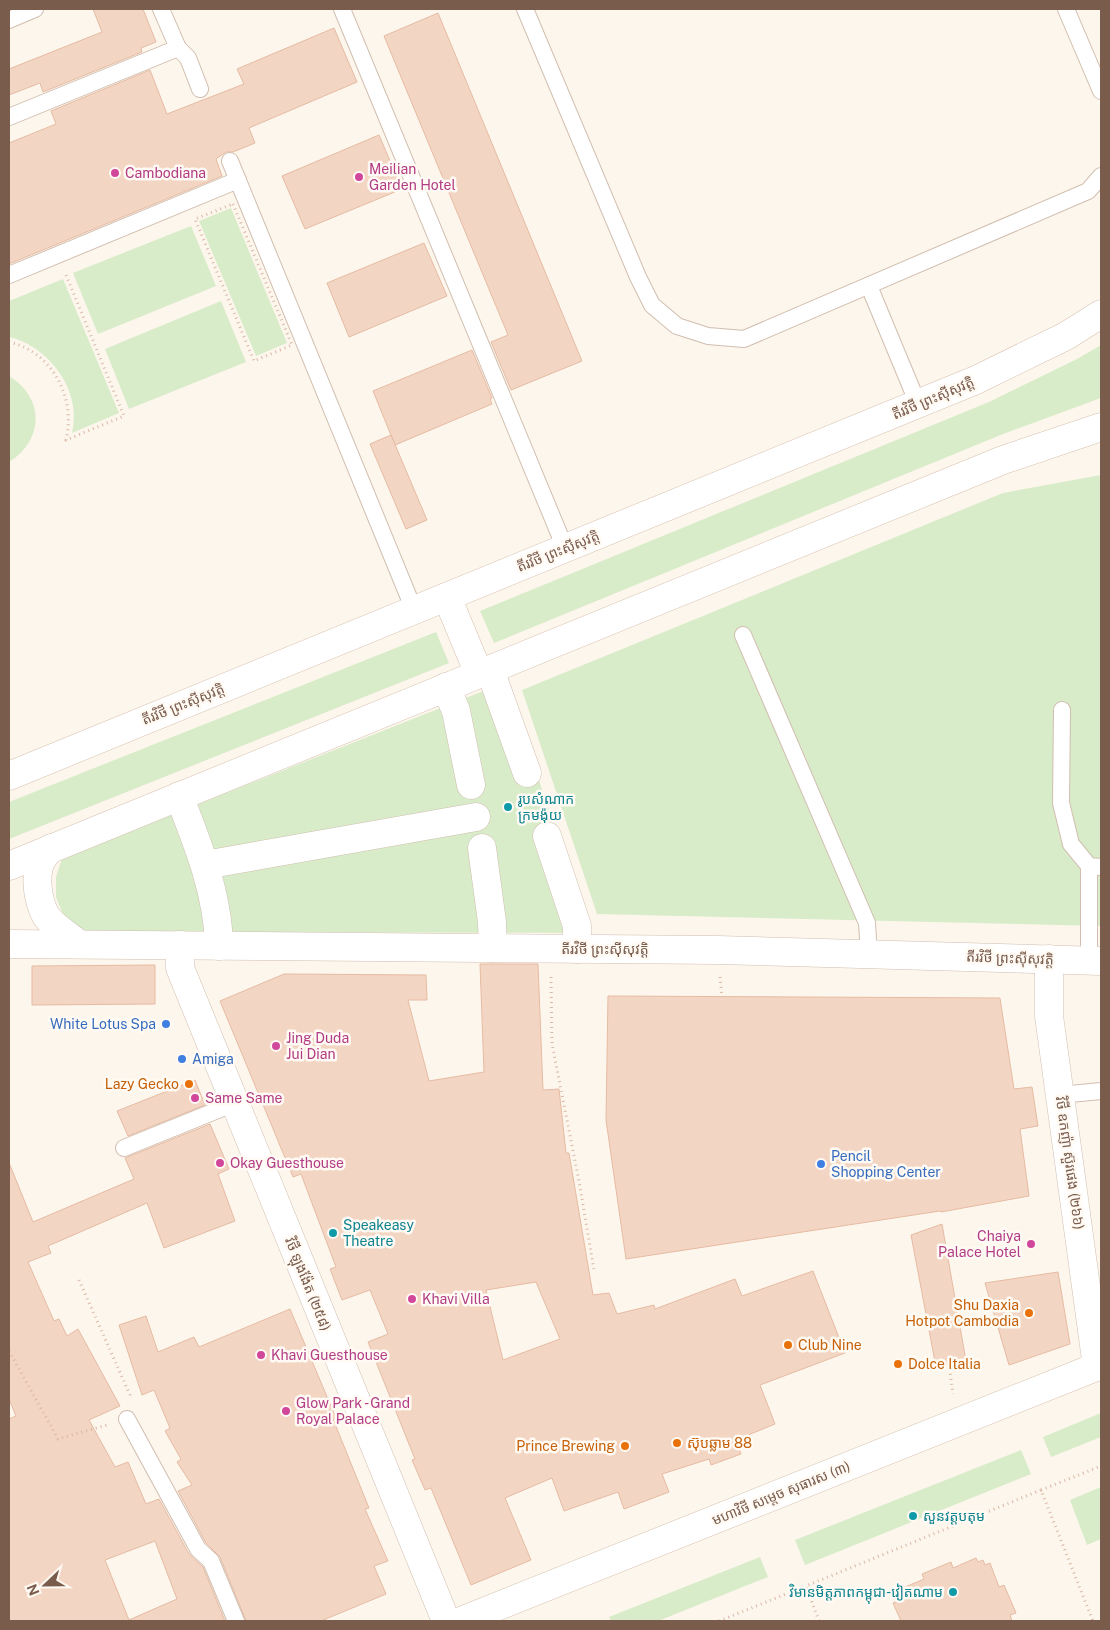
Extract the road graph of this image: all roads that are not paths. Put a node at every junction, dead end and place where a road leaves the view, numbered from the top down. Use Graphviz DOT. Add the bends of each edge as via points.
graph roads {
  1 [pos="35,9"];
  2 [pos="161,9"];
  3 [pos="342,9"];
  4 [pos="525,9"];
  5 [pos="1066,9"];
  6 [pos="9,20"];
  7 [pos="178,48"];
  8 [pos="200,89"];
  9 [pos="1101,91"];
  10 [pos="9,117"];
  11 [pos="230,161"];
  12 [pos="1101,176"];
  13 [pos="238,180"];
  14 [pos="9,275"];
  15 [pos="869,286"];
  16 [pos="1101,314"];
  17 [pos="918,404"];
  18 [pos="1101,427"];
  19 [pos="565,548"];
  20 [pos="446,597"];
  21 [pos="414,610"];
  22 [pos="743,634"];
  23 [pos="484,672"];
  24 [pos="446,687"];
  25 [pos="1062,710"];
  26 [pos="526,772"];
  27 [pos="9,776"];
  28 [pos="471,785"];
  29 [pos="179,796"];
  30 [pos="476,817"];
  31 [pos="547,836"];
  32 [pos="51,848"];
  33 [pos="482,848"];
  34 [pos="205,865"];
  35 [pos="9,866"];
  36 [pos="1095,866"];
  37 [pos="9,944"];
  38 [pos="79,944"];
  39 [pos="180,946"];
  40 [pos="219,946"];
  41 [pos="493,948"];
  42 [pos="564,949"];
  43 [pos="869,954"];
  44 [pos="1049,959"];
  45 [pos="1095,961"];
  46 [pos="1101,1091"];
  47 [pos="1060,1095"];
  48 [pos="235,1103"];
  49 [pos="124,1148"];
  50 [pos="1099,1366"];
  51 [pos="128,1419"];
  52 [pos="236,1621"];
  53 [pos="446,1621"];
  54 [pos="461,1621"];
  1 -- 6 [label="lane"];
  2 -- 7 [label="lane"];
  3 -- 19 [label="lane"];
  4 -- 15 [label="lane" via="652,306 677,326 708,336 744,339"];
  5 -- 9 [label="lane"];
  7 -- 8 [label="lane" via="188,58"];
  7 -- 10 [label="lane"];
  11 -- 13 [label="lane"];
  12 -- 15 [label="lane" via="1088,191"];
  13 -- 14 [label="lane"];
  13 -- 21 [label="lane"];
  15 -- 17 [label="lane"];
  16 -- 17 [label="street, តីរវិថី ព្រះស៊ីសុវត្តិ" via="1050,344"];
  17 -- 19 [label="street, តីរវិថី ព្រះស៊ីសុវត្តិ"];
  18 -- 23 [label="street" via="1003,460"];
  19 -- 20 [label="street, តីរវិថី ព្រះស៊ីសុវត្តិ"];
  20 -- 21 [label="street, តីរវិថី ព្រះស៊ីសុវត្តិ"];
  20 -- 23 [label="street"];
  21 -- 27 [label="street, តីរវិថី ព្រះស៊ីសុវត្តិ"];
  22 -- 43 [label="lane" via="867,923"];
  23 -- 24 [label="street"];
  23 -- 26 [label="street"];
  24 -- 28 [label="street" via="456,711"];
  24 -- 29 [label="street"];
  25 -- 36 [label="lane" via="1061,803 1071,844"];
  29 -- 32 [label="street"];
  29 -- 34 [label="street"];
  30 -- 34 [label="street"];
  31 -- 42 [label="street" via="577,926"];
  32 -- 35 [label="street"];
  32 -- 38 [label="street" via="41,862 40,898 47,916"];
  33 -- 41 [label="street"];
  34 -- 40 [label="street"];
  36 -- 45 [label="lane"];
  37 -- 38 [label="street, តីរវិថី ព្រះស៊ីសុវត្តិ"];
  38 -- 39 [label="street, តីរវិថី ព្រះស៊ីសុវត្តិ"];
  39 -- 40 [label="street, តីរវិថី ព្រះស៊ីសុវត្តិ"];
  39 -- 48 [label="street, វិថី ឡុងង៉ែត (២៥៨)" via="180,968"];
  40 -- 41 [label="street, តីរវិថី ព្រះស៊ីសុវត្តិ"];
  41 -- 42 [label="street, តីរវិថី ព្រះស៊ីសុវត្តិ"];
  42 -- 43 [label="street, តីរវិថី ព្រះស៊ីសុវត្តិ"];
  43 -- 44 [label="street, តីរវិថី ព្រះស៊ីសុវត្តិ"];
  44 -- 45 [label="street, តីរវិថី ព្រះស៊ីសុវត្តិ"];
  44 -- 47 [label="street, វិថី ឧកញ៉ា ស៊ួរផេង (២៦៦)" via="1049,1016"];
  46 -- 47 [label="lane"];
  47 -- 50 [label="street, វិថី ឧកញ៉ា ស៊ួរផេង (២៦៦)"];
  48 -- 49 [label="lane"];
  48 -- 53 [label="street, វិថី ឡុងង៉ែត (២៥៨)"];
  50 -- 54 [label="street, មហាវិថី សម្តេច សុធារស (៣)"];
  51 -- 52 [label="lane" via="198,1549 211,1561"];
}
